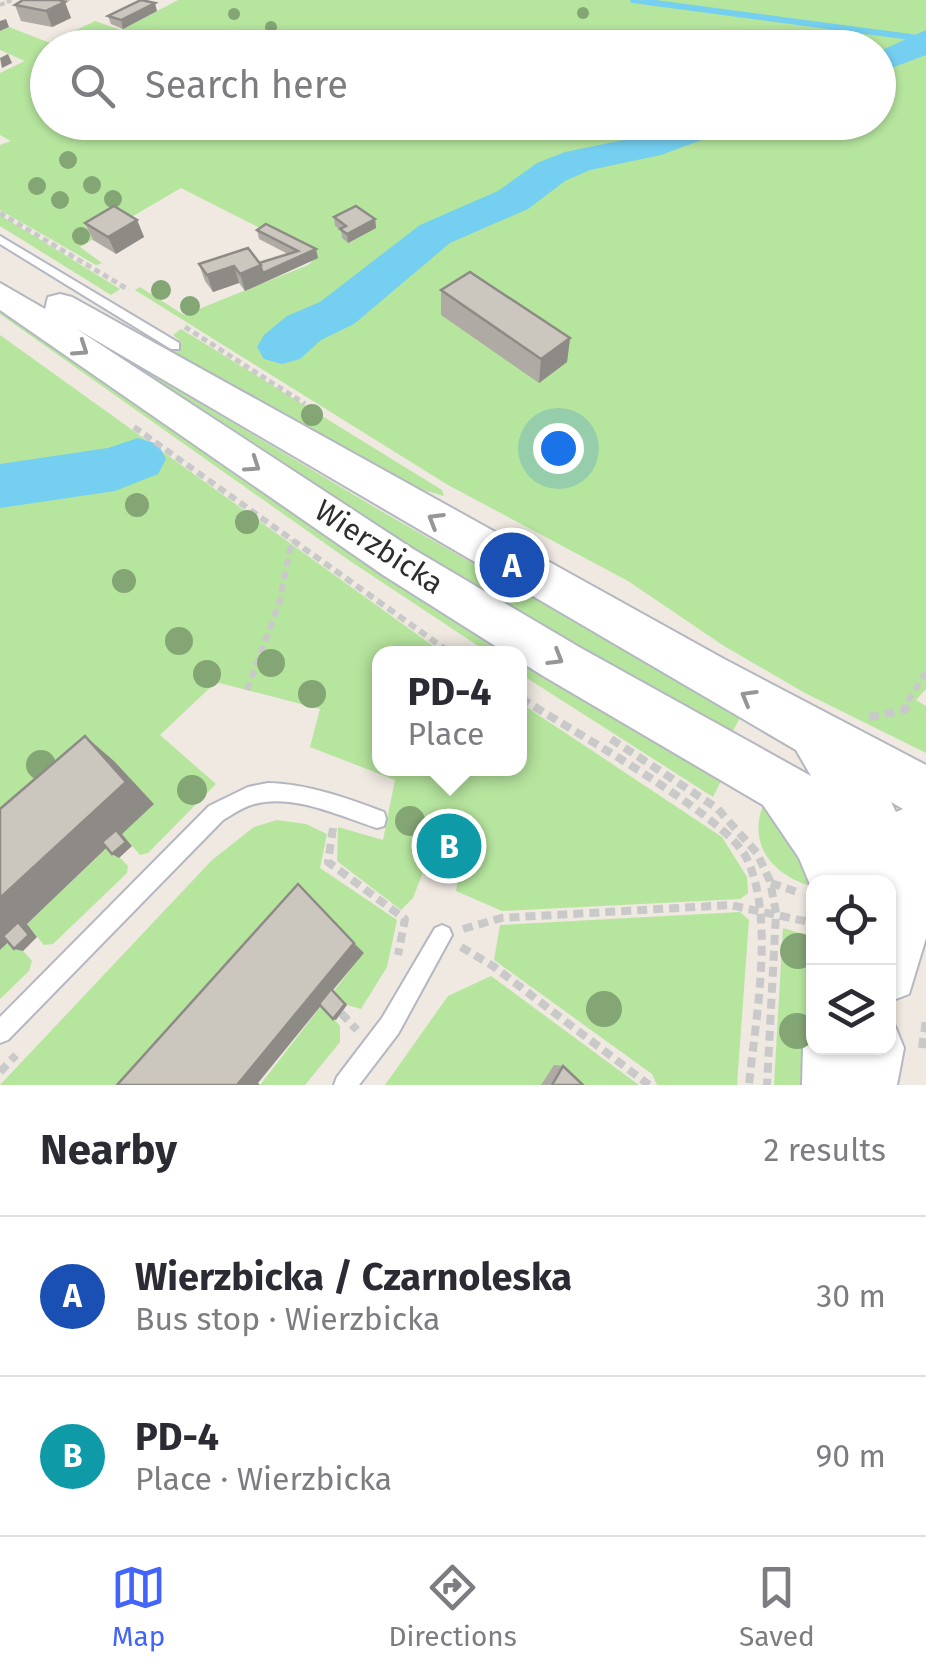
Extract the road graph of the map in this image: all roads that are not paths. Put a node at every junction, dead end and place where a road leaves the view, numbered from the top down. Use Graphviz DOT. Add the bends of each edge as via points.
graph roads {
  1 [pos="0,239"];
  2 [pos="0,274"];
  3 [pos="0,294"];
  4 [pos="119,324"];
  5 [pos="176,346"];
  6 [pos="792,722"];
  7 [pos="765,778"];
  8 [pos="926,794"];
  9 [pos="377,820"];
  10 [pos="895,857"];
  11 [pos="834,875"];
  12 [pos="442,935"];
  13 [pos="905,936"];
  14 [pos="0,1032"];
  15 [pos="834,1055"];
  16 [pos="872,1055"];
  17 [pos="346,1085"];
  18 [pos="834,1085"];
  19 [pos="866,1085"];
  1 -- 4 [label="lane"];
  2 -- 4 [label="street, Wierzbicka"];
  3 -- 7 [label="street, Wierzbicka, one-way" via="398,562"];
  4 -- 5 [label="lane"];
  6 -- 4 [label="street, Wierzbicka, one-way"];
  6 -- 8 [label="street, Wierzbicka"];
  6 -- 10 [label="street" via="841,770"];
  7 -- 10 [label="street, Wierzbicka"];
  7 -- 11 [label="street" via="806,820"];
  9 -- 14 [label="lane" via="274,792 216,812"];
  10 -- 13 [label="street"];
  12 -- 17 [label="lane" via="390,1026"];
  15 -- 18 [label="street"];
  16 -- 19 [label="street"];
}
